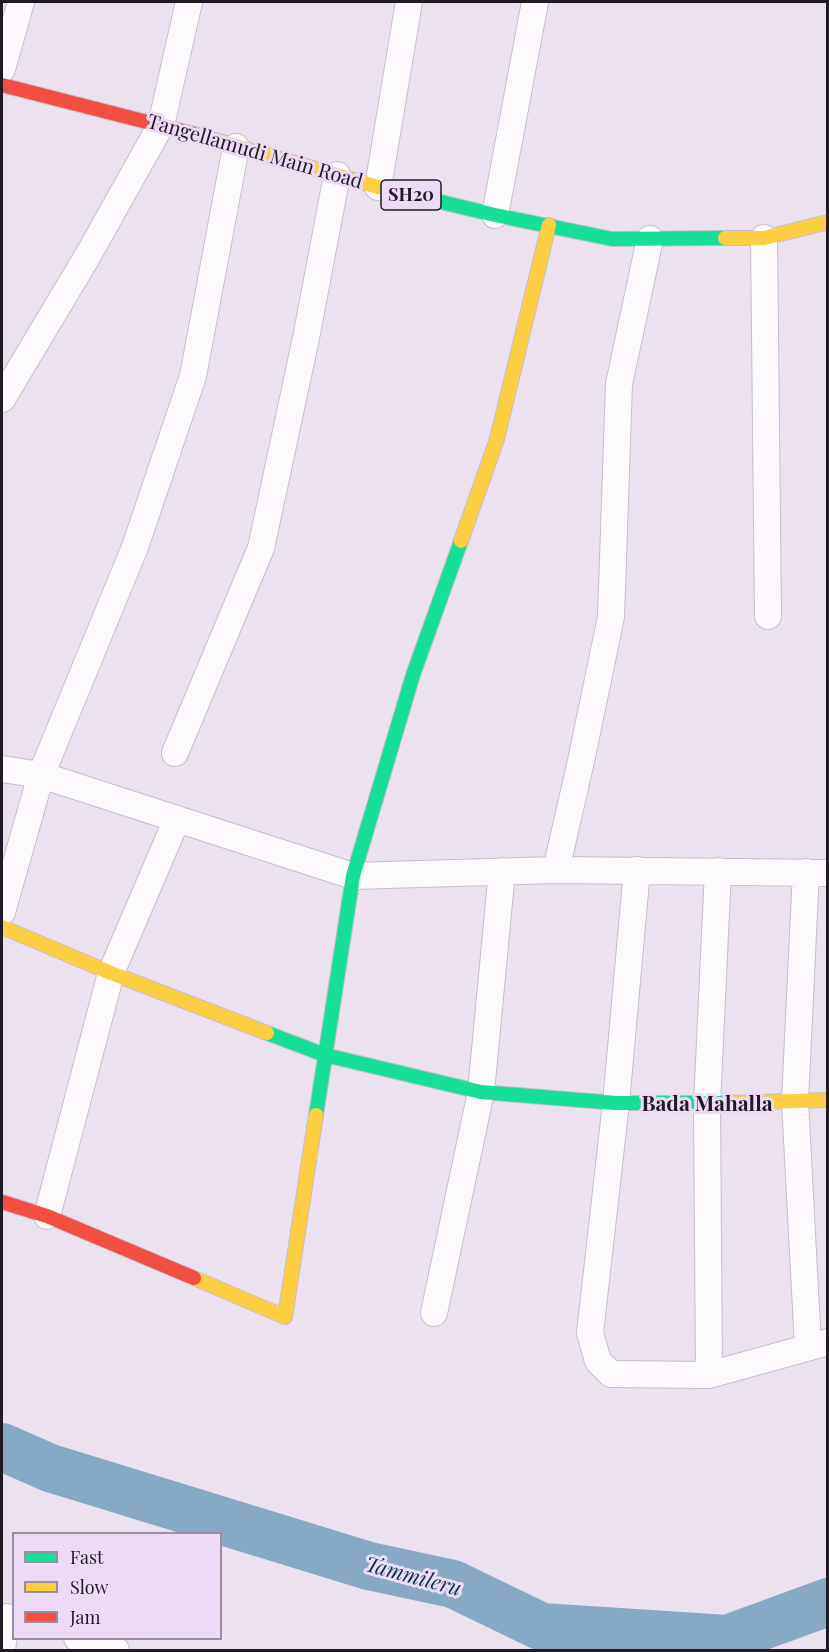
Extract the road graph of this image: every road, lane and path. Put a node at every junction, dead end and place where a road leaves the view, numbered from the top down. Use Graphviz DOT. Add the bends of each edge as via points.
graph roads {
  1 [pos="21,2"];
  2 [pos="189,2"];
  3 [pos="409,2"];
  4 [pos="535,2"];
  5 [pos="2,69"];
  6 [pos="2,85"];
  7 [pos="161,125"];
  8 [pos="236,147"];
  9 [pos="338,175"];
  10 [pos="378,187"];
  11 [pos="495,216"];
  12 [pos="828,222"];
  13 [pos="549,225"];
  14 [pos="764,238"];
  15 [pos="651,239"];
  16 [pos="2,399"];
  17 [pos="768,616"];
  18 [pos="176,753"];
  19 [pos="2,769"];
  20 [pos="42,775"];
  21 [pos="177,819"];
  22 [pos="556,870"];
  23 [pos="637,870"];
  24 [pos="502,871"];
  25 [pos="718,871"];
  26 [pos="817,872"];
  27 [pos="353,876"];
  28 [pos="2,912"];
  29 [pos="2,927"];
  30 [pos="111,973"];
  31 [pos="325,1055"];
  32 [pos="481,1092"];
  33 [pos="828,1100"];
  34 [pos="795,1101"];
  35 [pos="616,1103"];
  36 [pos="707,1104"];
  37 [pos="2,1202"];
  38 [pos="47,1216"];
  39 [pos="434,1313"];
  40 [pos="818,1344"];
  41 [pos="709,1375"];
  42 [pos="7,1617"];
  43 [pos="84,1640"];
  44 [pos="2,1649"];
  45 [pos="116,1650"];
  1 -- 5 [label="street"];
  2 -- 7 [label="street"];
  3 -- 10 [label="street"];
  4 -- 11 [label="street"];
  6 -- 7 [label="street, Tangellamudi Main Road / SH20"];
  7 -- 8 [label="street, Tangellamudi Main Road / SH20"];
  7 -- 16 [label="street"];
  8 -- 9 [label="street, Tangellamudi Main Road / SH20"];
  8 -- 20 [label="street" via="193,376 135,547"];
  9 -- 10 [label="street, Tangellamudi Main Road / SH20"];
  9 -- 18 [label="street" via="261,548"];
  10 -- 11 [label="street, Tangellamudi Main Road / SH20"];
  11 -- 13 [label="street, Tangellamudi Main Road / SH20"];
  12 -- 14 [label="street, Tangellamudi Main Road / SH20"];
  13 -- 15 [label="street, Tangellamudi Main Road / SH20" via="612,239"];
  13 -- 27 [label="street" via="497,439 413,675"];
  14 -- 15 [label="street, Tangellamudi Main Road / SH20"];
  14 -- 17 [label="street"];
  15 -- 22 [label="street" via="619,384 611,616"];
  19 -- 20 [label="street"];
  20 -- 21 [label="street"];
  20 -- 28 [label="street"];
  21 -- 27 [label="street"];
  21 -- 30 [label="street"];
  22 -- 23 [label="street"];
  22 -- 24 [label="street"];
  23 -- 25 [label="street"];
  23 -- 35 [label="street"];
  24 -- 27 [label="street"];
  24 -- 32 [label="street"];
  25 -- 26 [label="street"];
  25 -- 36 [label="street"];
  26 -- 34 [label="street"];
  27 -- 31 [label="street"];
  29 -- 30 [label="street"];
  30 -- 31 [label="street"];
  30 -- 38 [label="street"];
  31 -- 32 [label="street"];
  31 -- 38 [label="street" via="285,1317"];
  32 -- 35 [label="street"];
  32 -- 39 [label="street"];
  33 -- 34 [label="street"];
  34 -- 36 [label="street"];
  34 -- 40 [label="street"];
  35 -- 36 [label="street"];
  35 -- 41 [label="street" via="590,1333 598,1361 611,1374"];
  36 -- 41 [label="street"];
  37 -- 38 [label="street"];
  40 -- 41 [label="street"];
  42 -- 44 [label="street"];
  43 -- 45 [label="street"];
}
